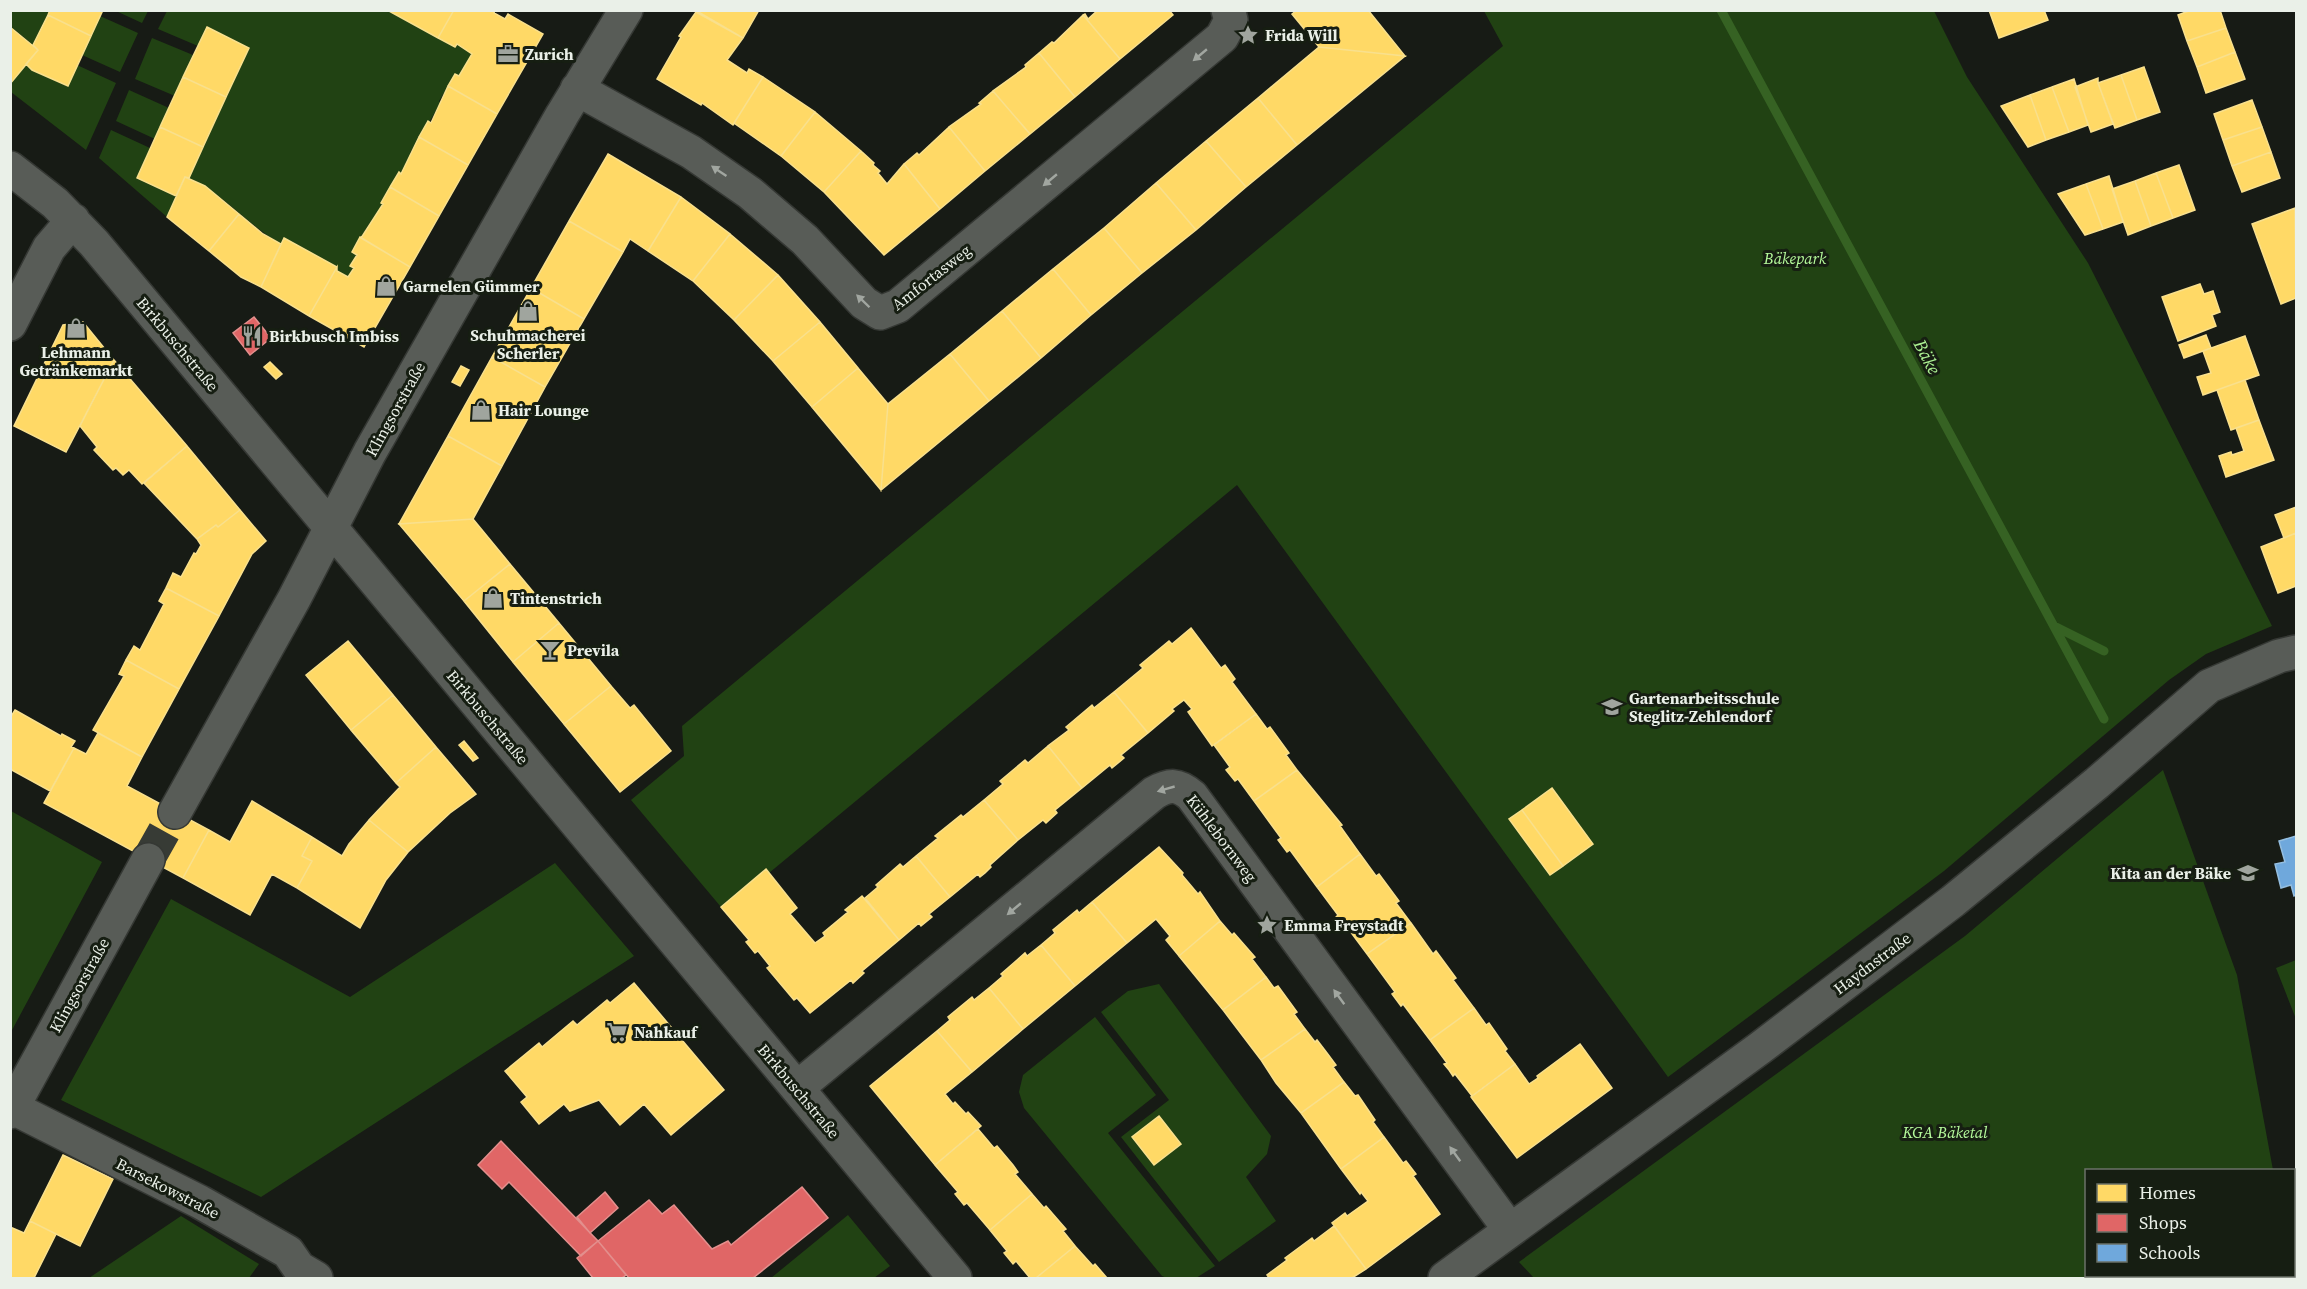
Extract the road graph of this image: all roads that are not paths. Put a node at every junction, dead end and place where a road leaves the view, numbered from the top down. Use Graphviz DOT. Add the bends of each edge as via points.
graph roads {
  1 [pos="1228,10"];
  2 [pos="613,15"];
  3 [pos="577,89"];
  4 [pos="10,168"];
  5 [pos="73,220"];
  6 [pos="10,324"];
  7 [pos="331,528"];
  8 [pos="2296,652"];
  9 [pos="175,812"];
  10 [pos="148,860"];
  11 [pos="796,1088"];
  12 [pos="12,1110"];
  13 [pos="1510,1230"];
  14 [pos="316,1278"];
  15 [pos="955,1278"];
  16 [pos="1445,1278"];
  1 -- 3 [label="street, Amfortasweg, one-way" via="1231,20 1222,37 898,306 880,313 864,303 805,240 750,193 691,152"];
  2 -- 3 [label="street, Klingsorstraße"];
  3 -- 7 [label="street, Klingsorstraße" via="370,452"];
  4 -- 5 [label="street, Birkbuschstraße"];
  5 -- 6 [label="street" via="49,248"];
  5 -- 7 [label="street, Birkbuschstraße"];
  7 -- 9 [label="street, Klingsorstraße"];
  7 -- 11 [label="street, Birkbuschstraße"];
  8 -- 13 [label="street, Haydnstraße" via="2209,686 2089,791 1953,901"];
  10 -- 12 [label="street, Klingsorstraße"];
  13 -- 11 [label="street, Kühlebornweg, one-way" via="1182,787 1154,793"];
  11 -- 15 [label="street, Birkbuschstraße"];
  12 -- 14 [label="street, Barsekowstraße" via="210,1208 288,1252 299,1268"];
  13 -- 16 [label="street, Haydnstraße"];
}
